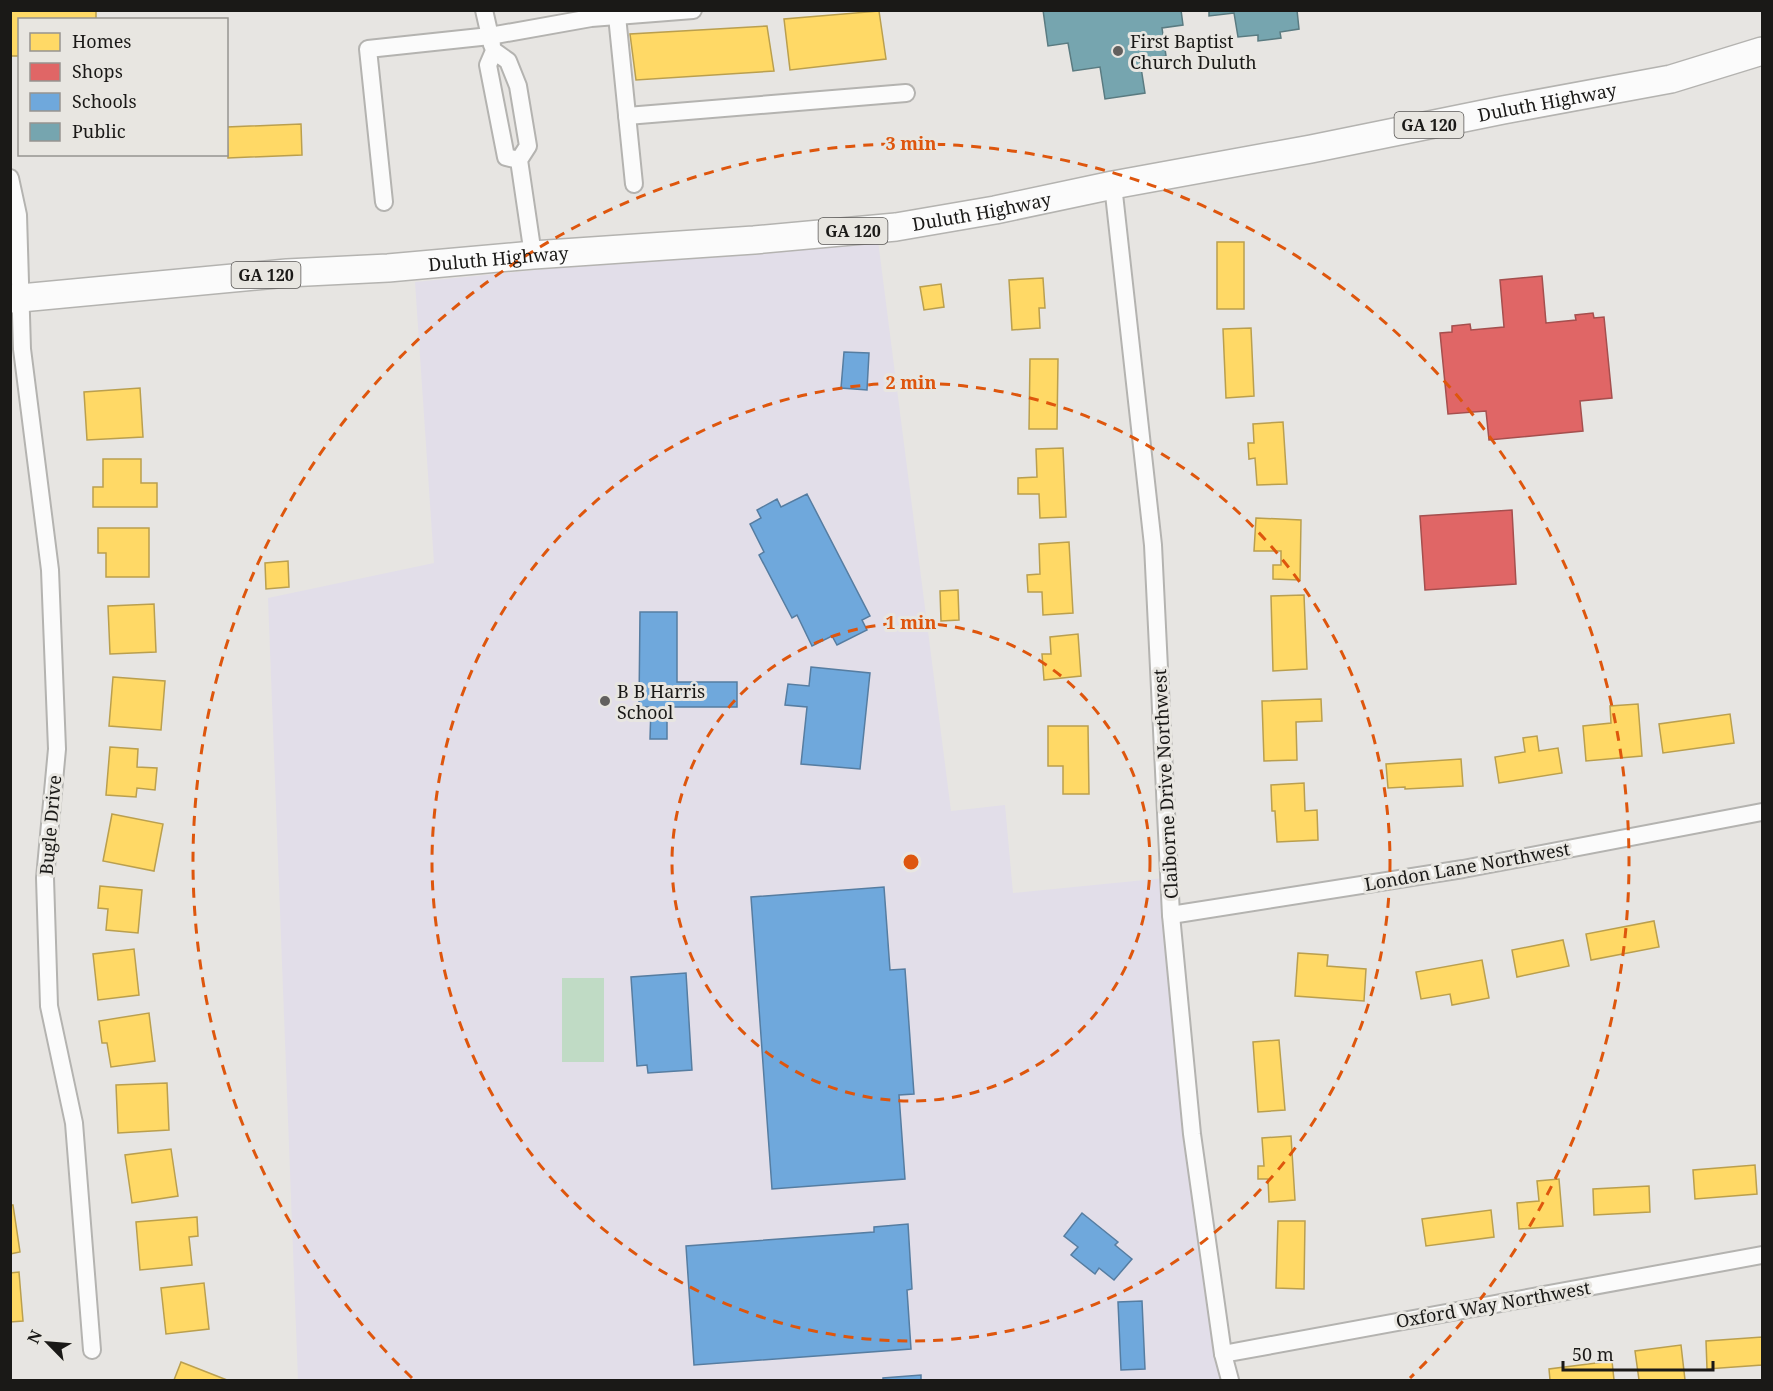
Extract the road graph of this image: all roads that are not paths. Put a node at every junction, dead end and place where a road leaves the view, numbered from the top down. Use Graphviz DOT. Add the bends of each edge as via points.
graph roads {
  1 [pos="484,10"];
  2 [pos="693,10"];
  3 [pos="670,11"];
  4 [pos="617,16"];
  5 [pos="492,44"];
  6 [pos="1762,51"];
  7 [pos="906,93"];
  8 [pos="522,111"];
  9 [pos="627,116"];
  10 [pos="499,117"];
  11 [pos="519,160"];
  12 [pos="10,178"];
  13 [pos="634,184"];
  14 [pos="1113,185"];
  15 [pos="384,202"];
  16 [pos="533,255"];
  17 [pos="16,298"];
  18 [pos="1762,812"];
  19 [pos="1171,915"];
  20 [pos="1762,1255"];
  21 [pos="92,1350"];
  22 [pos="1223,1354"];
  23 [pos="1230,1380"];
  1 -- 5 [label="street"];
  2 -- 3 [label="street"];
  3 -- 4 [label="street"];
  4 -- 5 [label="street" via="591,18"];
  4 -- 9 [label="street"];
  5 -- 8 [label="street" via="508,62 518,86"];
  5 -- 10 [label="street" via="488,65"];
  5 -- 15 [label="street" via="368,49"];
  6 -- 14 [label="main road, Duluth Highway / GA 120" via="1671,79"];
  7 -- 9 [label="street"];
  8 -- 10 [label="street"];
  8 -- 11 [label="street" via="528,146"];
  9 -- 13 [label="street"];
  10 -- 11 [label="street" via="507,157"];
  11 -- 16 [label="street"];
  12 -- 17 [label="street, Bugle Drive" via="18,215"];
  14 -- 16 [label="main road, Duluth Highway / GA 120" via="896,227"];
  14 -- 19 [label="street, Claiborne Drive Northwest" via="1153,545"];
  16 -- 17 [label="main road, Duluth Highway / GA 120"];
  17 -- 21 [label="street, Bugle Drive" via="50,570 57,749 45,878 49,1006 74,1123"];
  18 -- 19 [label="street, London Lane Northwest" via="1463,869"];
  19 -- 22 [label="street, Claiborne Drive Northwest" via="1192,1134"];
  20 -- 22 [label="street, Oxford Way Northwest"];
  22 -- 23 [label="street, Claiborne Drive Northwest"];
}
